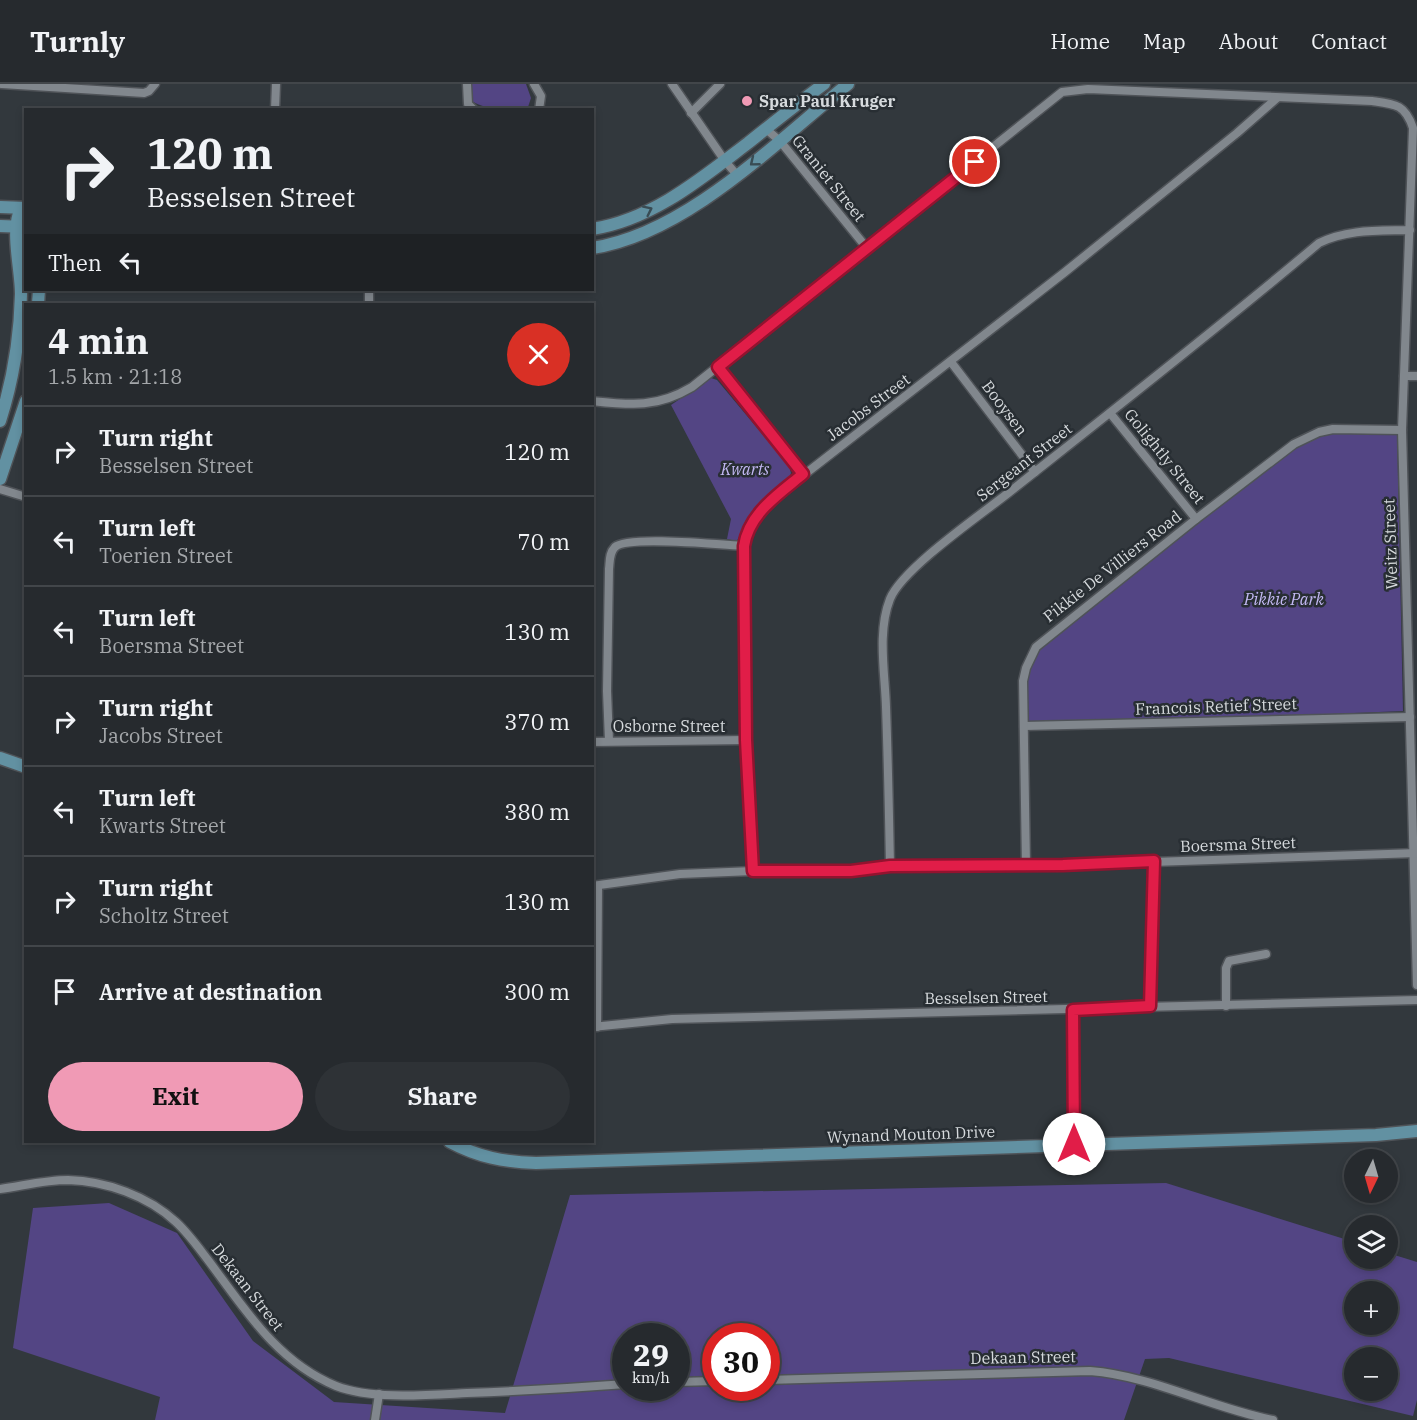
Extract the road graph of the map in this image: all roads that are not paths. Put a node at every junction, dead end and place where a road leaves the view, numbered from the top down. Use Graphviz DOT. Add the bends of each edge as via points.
graph roads {
  1 [pos="2,84"];
  2 [pos="155,84"];
  3 [pos="276,84"];
  4 [pos="467,84"];
  5 [pos="534,84"];
  6 [pos="672,84"];
  7 [pos="720,84"];
  8 [pos="824,84"];
  9 [pos="848,84"];
  10 [pos="1062,88"];
  11 [pos="1254,97"];
  12 [pos="1277,98"];
  13 [pos="275,108"];
  14 [pos="472,108"];
  15 [pos="539,108"];
  16 [pos="691,113"];
  17 [pos="1253,119"];
  18 [pos="766,129"];
  19 [pos="780,141"];
  20 [pos="725,161"];
  21 [pos="737,175"];
  22 [pos="0,207"];
  23 [pos="23,208"];
  24 [pos="0,226"];
  25 [pos="21,227"];
  26 [pos="594,228"];
  27 [pos="1410,230"];
  28 [pos="866,247"];
  29 [pos="594,248"];
  30 [pos="951,362"];
  31 [pos="20,363"];
  32 [pos="718,367"];
  33 [pos="1404,376"];
  34 [pos="1417,376"];
  35 [pos="594,401"];
  36 [pos="24,407"];
  37 [pos="1110,413"];
  38 [pos="0,421"];
  39 [pos="1402,430"];
  40 [pos="1035,472"];
  41 [pos="803,474"];
  42 [pos="0,479"];
  43 [pos="0,489"];
  44 [pos="24,496"];
  45 [pos="1196,519"];
  46 [pos="744,546"];
  47 [pos="1413,646"];
  48 [pos="1410,717"];
  49 [pos="1024,726"];
  50 [pos="746,740"];
  51 [pos="609,741"];
  52 [pos="594,742"];
  53 [pos="0,758"];
  54 [pos="24,766"];
  55 [pos="0,767"];
  56 [pos="24,773"];
  57 [pos="1415,853"];
  58 [pos="1154,861"];
  59 [pos="1026,865"];
  60 [pos="890,866"];
  61 [pos="753,871"];
  62 [pos="595,886"];
  63 [pos="1266,954"];
  64 [pos="1417,985"];
  65 [pos="1417,1000"];
  66 [pos="1150,1006"];
  67 [pos="1226,1006"];
  68 [pos="1073,1010"];
  69 [pos="595,1027"];
  70 [pos="1417,1131"];
  71 [pos="1376,1135"];
  72 [pos="1417,1138"];
  73 [pos="452,1143"];
  74 [pos="1074,1144"];
  75 [pos="0,1189"];
  76 [pos="780,1380"];
  77 [pos="612,1385"];
  78 [pos="379,1394"];
  79 [pos="375,1420"];
  80 [pos="1273,1420"];
  1 -- 2 [label="street" via="144,93"];
  3 -- 13 [label="street"];
  4 -- 14 [label="street" via="468,104"];
  5 -- 15 [label="street" via="541,96"];
  6 -- 16 [label="street"];
  7 -- 16 [label="street"];
  8 -- 18 [label="street"];
  9 -- 19 [label="street"];
  10 -- 11 [label="street"];
  10 -- 28 [label="street"];
  11 -- 12 [label="street"];
  11 -- 17 [label="street"];
  12 -- 17 [label="street, Jacobs Street"];
  12 -- 27 [label="street, Weitz Street" via="1372,101 1400,106 1413,128"];
  16 -- 20 [label="street"];
  17 -- 30 [label="street, Jacobs Street"];
  18 -- 19 [label="street, Graniet Street"];
  18 -- 20 [label="street"];
  19 -- 21 [label="street, one-way"];
  19 -- 28 [label="street, Graniet Street"];
  20 -- 21 [label="street"];
  26 -- 20 [label="street, one-way" via="650,210"];
  21 -- 29 [label="street" via="661,225"];
  22 -- 23 [label="street"];
  23 -- 25 [label="street" via="17,215"];
  24 -- 25 [label="street"];
  25 -- 31 [label="street"];
  27 -- 33 [label="street, Weitz Street"];
  27 -- 37 [label="street, Sergeant Street" via="1350,232 1319,243"];
  28 -- 32 [label="street"];
  30 -- 40 [label="street, Booysen"];
  30 -- 41 [label="street, Jacobs Street"];
  31 -- 38 [label="street"];
  32 -- 35 [label="street" via="677,396 656,403"];
  32 -- 41 [label="street"];
  33 -- 34 [label="street"];
  33 -- 39 [label="street, Weitz Street"];
  36 -- 42 [label="street"];
  37 -- 40 [label="street, Sergeant Street"];
  37 -- 45 [label="street, Golightly Street"];
  39 -- 45 [label="street, Pikkie De Villiers Road" via="1332,429 1308,437 1276,456"];
  39 -- 47 [label="street, Weitz Street"];
  40 -- 60 [label="street, Sergeant Street" via="904,577 890,599 884,643"];
  41 -- 46 [label="street, Jacobs Street" via="769,502 749,526"];
  43 -- 44 [label="street"];
  45 -- 49 [label="street, Pikkie De Villiers Road" via="1036,646 1023,681"];
  46 -- 50 [label="street, Jacobs Street"];
  46 -- 51 [label="street" via="669,542 626,542 616,546 610,555 609,569"];
  47 -- 48 [label="street, Weitz Street"];
  48 -- 49 [label="street, Francois Retief Street"];
  48 -- 57 [label="street, Weitz Street"];
  49 -- 59 [label="street, Pikkie De Villiers Road"];
  50 -- 51 [label="street, Osborne Street"];
  50 -- 61 [label="street, Jacobs Street"];
  51 -- 52 [label="street, Osborne Street"];
  53 -- 54 [label="street"];
  55 -- 56 [label="street"];
  57 -- 58 [label="street, Boersma Street"];
  57 -- 64 [label="street, Weitz Street"];
  58 -- 59 [label="street, Boersma Street"];
  58 -- 66 [label="street"];
  59 -- 60 [label="street, Boersma Street"];
  60 -- 61 [label="street, Boersma Street" via="851,871"];
  61 -- 62 [label="street, Boersma Street" via="680,874"];
  62 -- 69 [label="street"];
  63 -- 67 [label="street" via="1229,961"];
  65 -- 67 [label="street, Besselsen Street"];
  66 -- 67 [label="street, Besselsen Street"];
  66 -- 68 [label="street, Besselsen Street"];
  68 -- 69 [label="street, Besselsen Street" via="672,1019"];
  68 -- 74 [label="street"];
  70 -- 71 [label="street, Wynand Mouton Drive"];
  71 -- 72 [label="street, Wynand Mouton Drive"];
  71 -- 74 [label="street, Wynand Mouton Drive"];
  73 -- 74 [label="street, Wynand Mouton Drive" via="490,1159 536,1163"];
  75 -- 78 [label="street, Dekaan Street" via="81,1181 104,1185 161,1210 185,1231 277,1348 295,1363 337,1386"];
  76 -- 80 [label="street, Dekaan Street" via="1090,1371 1121,1374"];
  77 -- 78 [label="street, Dekaan Street"];
  78 -- 79 [label="street"];
}
